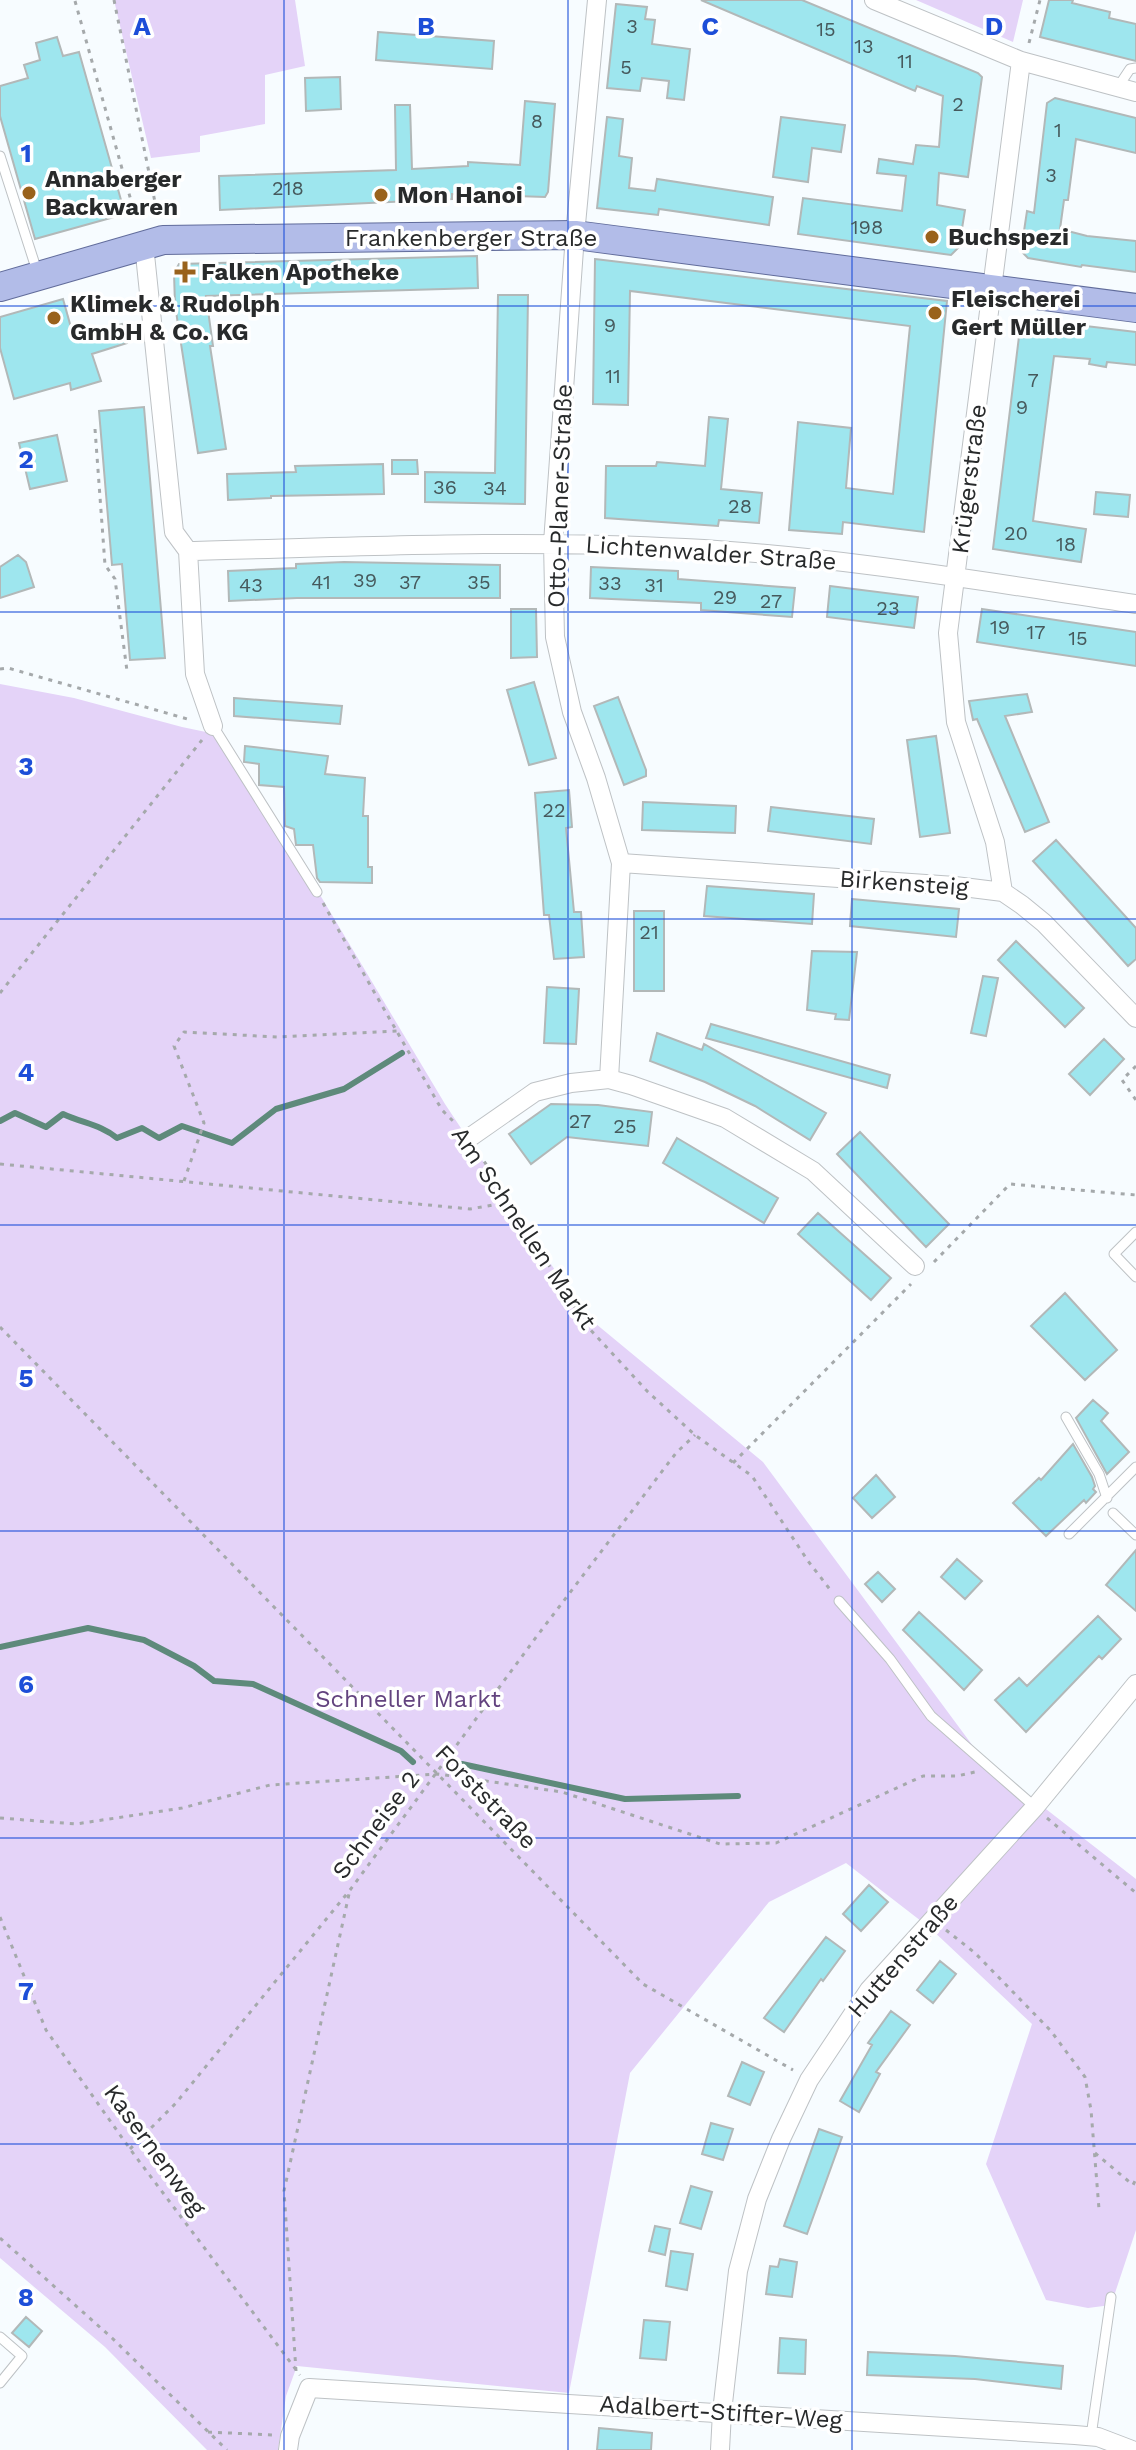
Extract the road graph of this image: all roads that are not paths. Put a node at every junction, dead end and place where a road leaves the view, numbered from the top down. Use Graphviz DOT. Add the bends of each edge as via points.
graph roads {
  1 [pos="597,0"];
  2 [pos="874,0"];
  3 [pos="1021,61"];
  4 [pos="1136,68"];
  5 [pos="1127,90"];
  6 [pos="0,156"];
  7 [pos="575,235"];
  8 [pos="153,243"];
  9 [pos="39,276"];
  10 [pos="0,287"];
  11 [pos="991,287"];
  12 [pos="1136,308"];
  13 [pos="553,543"];
  14 [pos="188,551"];
  15 [pos="954,577"];
  16 [pos="1136,604"];
  17 [pos="213,726"];
  18 [pos="621,863"];
  19 [pos="317,892"];
  20 [pos="1003,892"];
  21 [pos="1136,1018"];
  22 [pos="609,1079"];
  23 [pos="469,1138"];
  24 [pos="1136,1232"];
  25 [pos="919,1272"];
  26 [pos="1136,1277"];
  27 [pos="1066,1417"];
  28 [pos="1136,1467"];
  29 [pos="1107,1498"];
  30 [pos="1113,1513"];
  31 [pos="1069,1534"];
  32 [pos="1136,1535"];
  33 [pos="839,1601"];
  34 [pos="1136,1684"];
  35 [pos="1035,1807"];
  36 [pos="1111,2297"];
  37 [pos="0,2337"];
  38 [pos="0,2383"];
  39 [pos="722,2412"];
  40 [pos="1091,2437"];
  41 [pos="289,2443"];
  42 [pos="720,2450"];
  43 [pos="1132,2450"];
  1 -- 7 [label="street, Otto-Planer-Straße"];
  2 -- 3 [label="street"];
  3 -- 5 [label="street"];
  3 -- 11 [label="street, Krügerstraße"];
  4 -- 5 [label="lane" via="1130,69"];
  6 -- 9 [label="lane"];
  7 -- 8 [label="main road, Frankenberger Straße"];
  7 -- 11 [label="main road, Frankenberger Straße"];
  7 -- 13 [label="street, Otto-Planer-Straße"];
  8 -- 9 [label="main road, Frankenberger Straße"];
  8 -- 14 [label="street" via="174,532"];
  9 -- 10 [label="main road, Frankenberger Straße"];
  11 -- 12 [label="main road, Frankenberger Straße"];
  11 -- 15 [label="street, Krügerstraße"];
  13 -- 14 [label="street, Lichtenwalder Straße"];
  13 -- 15 [label="street, Lichtenwalder Straße" via="811,558"];
  13 -- 18 [label="street, Otto-Planer-Straße" via="555,637 572,712"];
  14 -- 17 [label="street" via="195,674"];
  15 -- 16 [label="street, Lichtenwalder Straße"];
  15 -- 20 [label="street, Krügerstraße" via="948,633 952,696 968,765 995,842"];
  17 -- 19 [label="lane"];
  18 -- 20 [label="street, Birkensteig"];
  18 -- 22 [label="street, Otto-Planer-Straße"];
  20 -- 21 [label="street, Birkensteig" via="1044,923"];
  22 -- 23 [label="street" via="535,1092"];
  22 -- 25 [label="street" via="725,1118 813,1171"];
  24 -- 26 [label="lane" via="1114,1254"];
  27 -- 29 [label="lane"];
  28 -- 29 [label="lane"];
  29 -- 31 [label="lane"];
  30 -- 32 [label="lane"];
  33 -- 35 [label="lane" via="931,1716"];
  34 -- 35 [label="street, Huttenstraße"];
  35 -- 39 [label="street, Huttenstraße" via="869,1990 809,2080 757,2199 738,2271"];
  36 -- 40 [label="lane"];
  37 -- 38 [label="lane" via="22,2356"];
  39 -- 40 [label="street, Adalbert-Stifter-Weg"];
  39 -- 41 [label="street, Adalbert-Stifter-Weg" via="309,2388"];
  39 -- 42 [label="street, Huttenstraße"];
  40 -- 43 [label="street, Adalbert-Stifter-Weg"];
}
